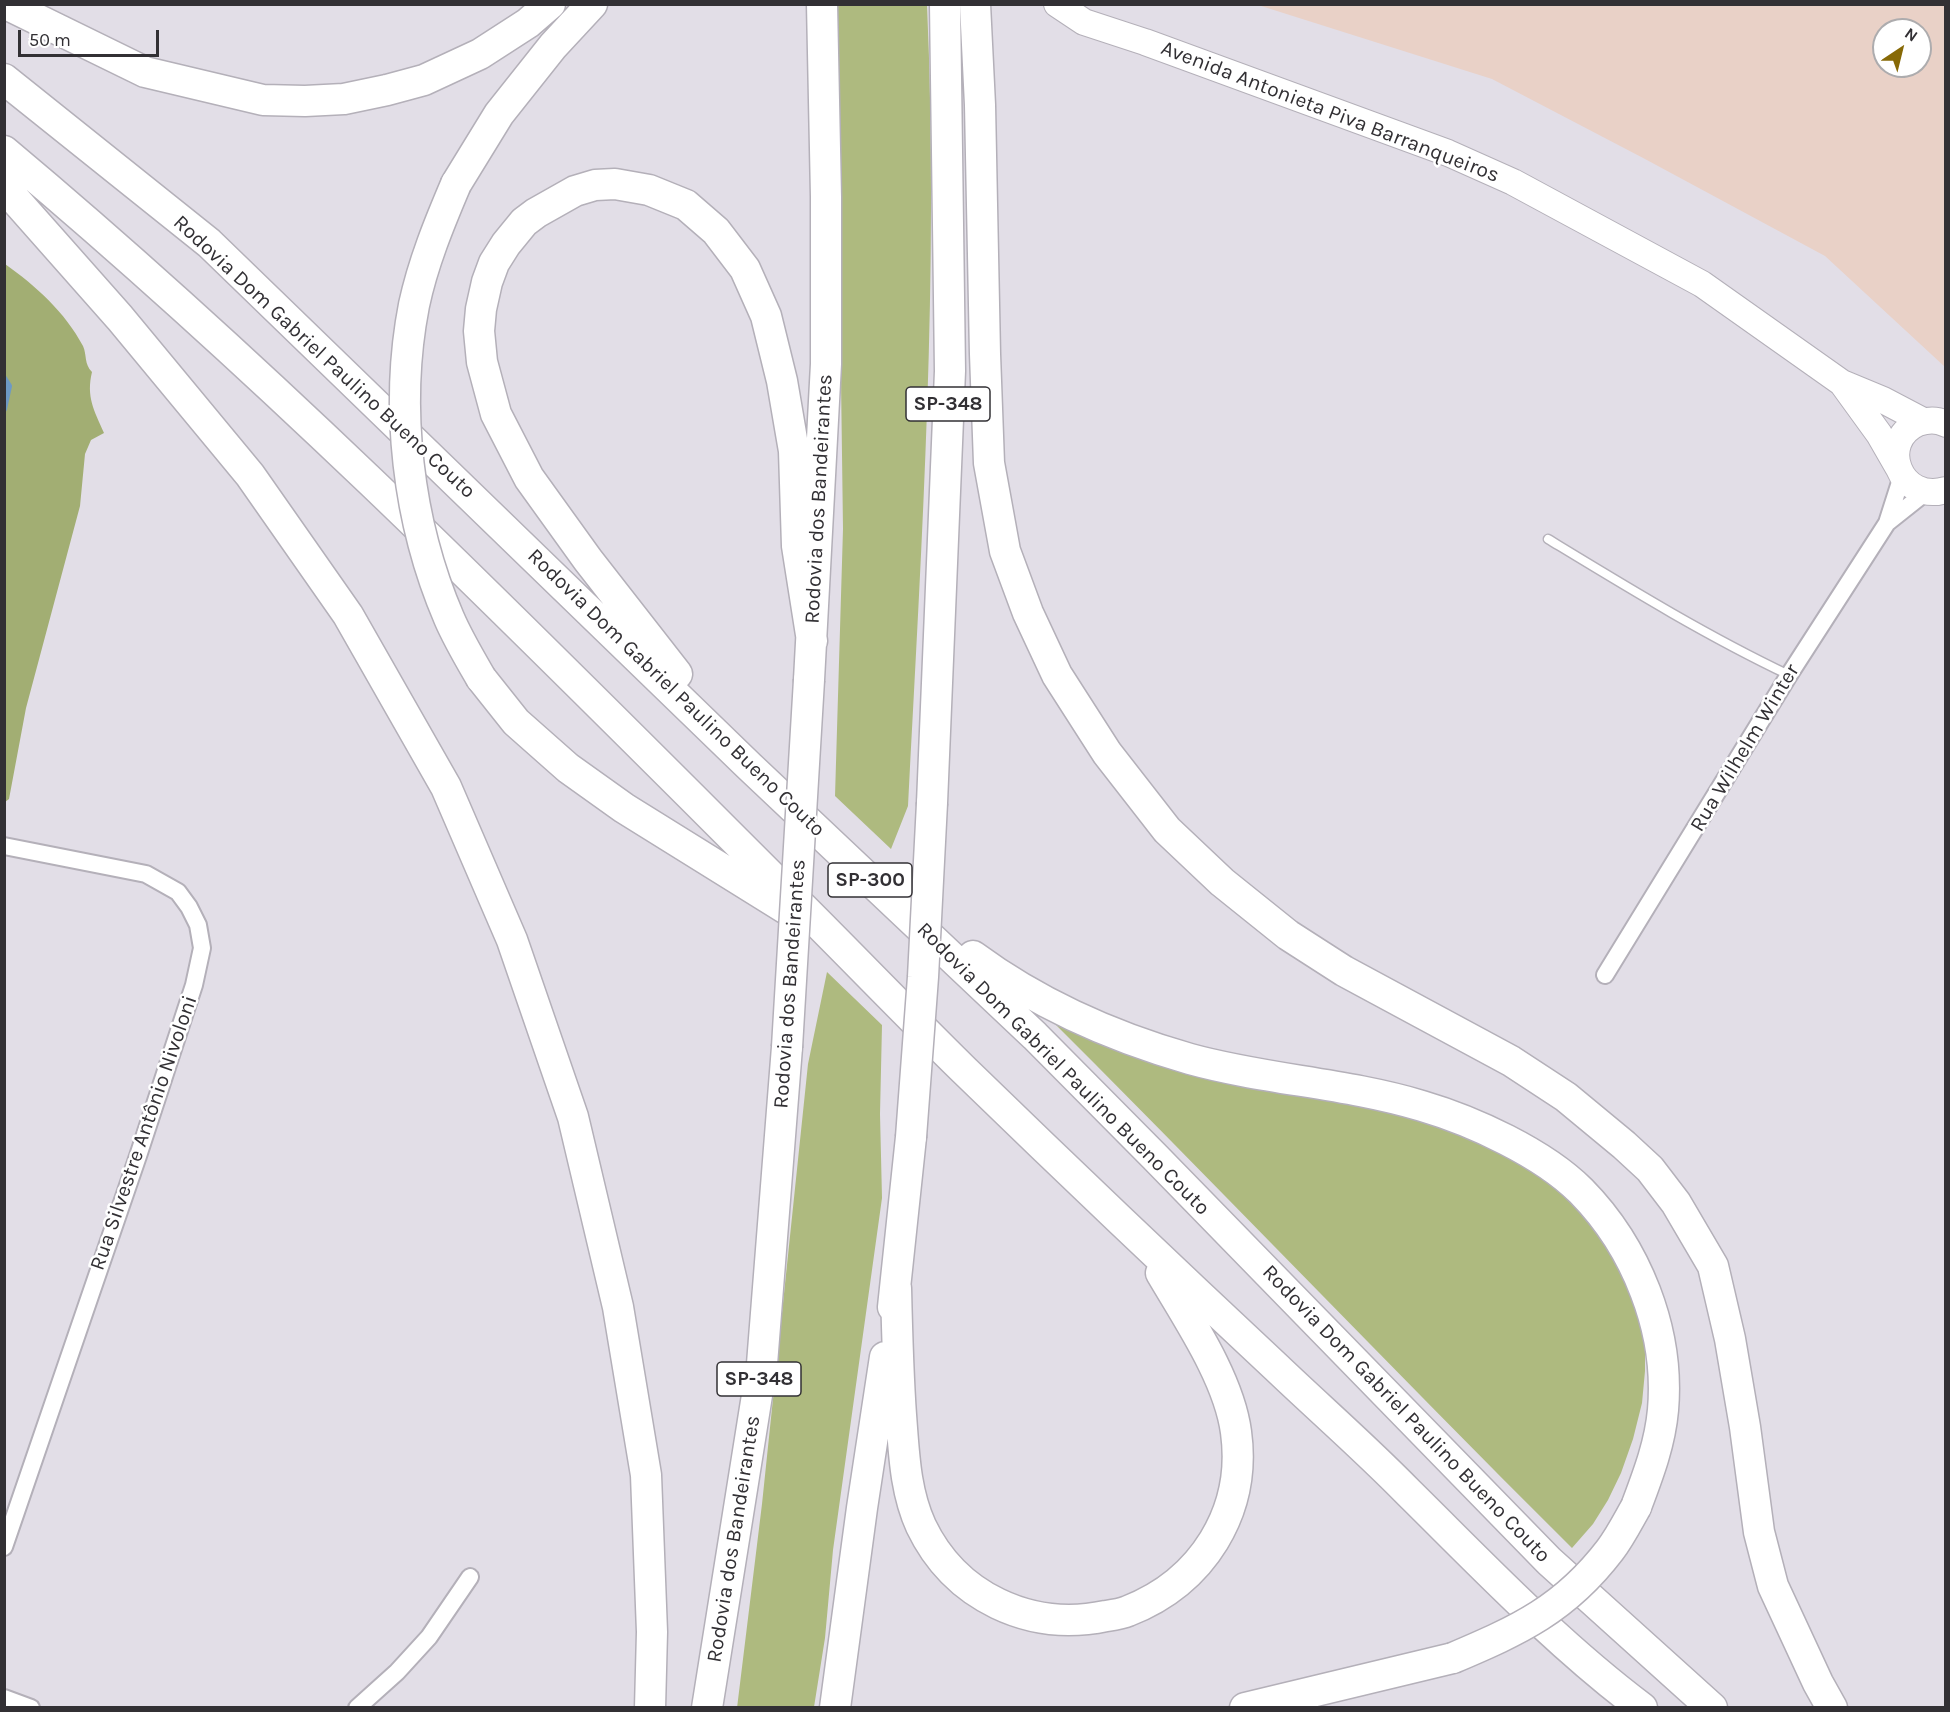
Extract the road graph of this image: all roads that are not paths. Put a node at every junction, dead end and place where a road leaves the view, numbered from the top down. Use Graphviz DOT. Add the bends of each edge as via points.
graph roads {
  1 [pos="6,4"];
  2 [pos="550,4"];
  3 [pos="592,4"];
  4 [pos="822,4"];
  5 [pos="945,4"];
  6 [pos="975,4"];
  7 [pos="1057,4"];
  8 [pos="4,79"];
  9 [pos="4,151"];
  10 [pos="4,187"];
  11 [pos="1842,382"];
  12 [pos="1936,418"];
  13 [pos="1901,473"];
  14 [pos="1937,494"];
  15 [pos="1887,523"];
  16 [pos="1548,539"];
  17 [pos="812,641"];
  18 [pos="1789,675"];
  19 [pos="749,766"];
  20 [pos="4,846"];
  21 [pos="867,878"];
  22 [pos="837,942"];
  23 [pos="1605,975"];
  24 [pos="1142,1242"];
  25 [pos="896,1288"];
  26 [pos="4,1547"];
  27 [pos="470,1577"];
  28 [pos="4,1698"];
  29 [pos="31,1707"];
  30 [pos="357,1707"];
  31 [pos="650,1707"];
  32 [pos="707,1707"];
  33 [pos="836,1707"];
  34 [pos="1245,1707"];
  35 [pos="1642,1707"];
  36 [pos="1712,1707"];
  37 [pos="1832,1707"];
  1 -- 2 [label="highway" via="145,72 262,100 305,101 344,99 424,80 480,54"];
  3 -- 22 [label="highway, bridge" via="499,114 456,184 432,243 414,304 407,352 408,460 420,528 438,591 459,639 481,678 516,722 568,768 624,808"];
  4 -- 17 [label="highway, Rodovia dos Bandeirantes / SP-348" via="826,364"];
  5 -- 25 [label="highway, SP-348, bridge" via="950,371 923,977"];
  6 -- 37 [label="highway" via="989,463 1005,551 1057,675 1107,753 1167,830 1222,882 1288,935 1344,971 1511,1061 1566,1097 1650,1169 1676,1203 1713,1266 1730,1339 1759,1532 1773,1586"];
  7 -- 11 [label="main road, Avenida Antonieta Piva Barranqueiros" via="1084,22 1437,149 1513,182 1702,284"];
  8 -- 19 [label="highway, Rodovia Dom Gabriel Paulino Bueno Couto / SP-300" via="209,243"];
  9 -- 22 [label="highway, SP-300" via="270,385 521,627"];
  10 -- 31 [label="highway" via="120,318 250,475 348,615 446,787 512,940 573,1117 618,1307 646,1475 652,1632"];
  11 -- 12 [label="main road"];
  11 -- 13 [label="main road"];
  12 -- 13 [label="main road" via="1912,426 1903,435 1896,458"];
  13 -- 14 [label="main road" via="1908,483"];
  13 -- 15 [label="street, Rua Wilhelm Winter"];
  14 -- 15 [label="street, Rua Wilhelm Winter"];
  15 -- 18 [label="street, Rua Wilhelm Winter"];
  16 -- 18 [label="lane" via="1704,632"];
  17 -- 19 [label="highway" via="797,546 794,451 782,381 766,316 745,269 716,231 686,205 649,190 595,185 575,191 536,213 524,222 494,263 481,309 482,362 496,414 529,478"];
  17 -- 32 [label="highway, Rodovia dos Bandeirantes / SP-348, bridge" via="787,1047 762,1364"];
  18 -- 23 [label="street, Rua Wilhelm Winter"];
  19 -- 21 [label="highway, Rodovia Dom Gabriel Paulino Bueno Couto / SP-300"];
  20 -- 26 [label="street, Rua Silvestre Antônio Nivoloni" via="146,874 178,892 198,925 202,948 194,985 138,1156"];
  21 -- 34 [label="highway, bridge" via="1000,976 1065,1013 1188,1058 1423,1106 1534,1154 1580,1190 1611,1226 1638,1274 1650,1304 1664,1375 1656,1454 1636,1507 1611,1549 1585,1580 1562,1602 1522,1627 1453,1658"];
  21 -- 36 [label="highway, Rodovia Dom Gabriel Paulino Bueno Couto / SP-300" via="1035,1036 1172,1173 1548,1561"];
  22 -- 24 [label="highway, SP-300"];
  24 -- 25 [label="highway" via="1204,1345 1228,1401 1236,1431 1239,1468 1225,1523 1184,1577 1127,1612 1097,1618 1048,1619 1006,1608 966,1584 937,1553 911,1500 905,1467"];
  24 -- 35 [label="highway, SP-300" via="1395,1478 1547,1629"];
  25 -- 33 [label="highway, SP-348"];
  27 -- 30 [label="street" via="429,1637"];
  28 -- 29 [label="street"];
}
